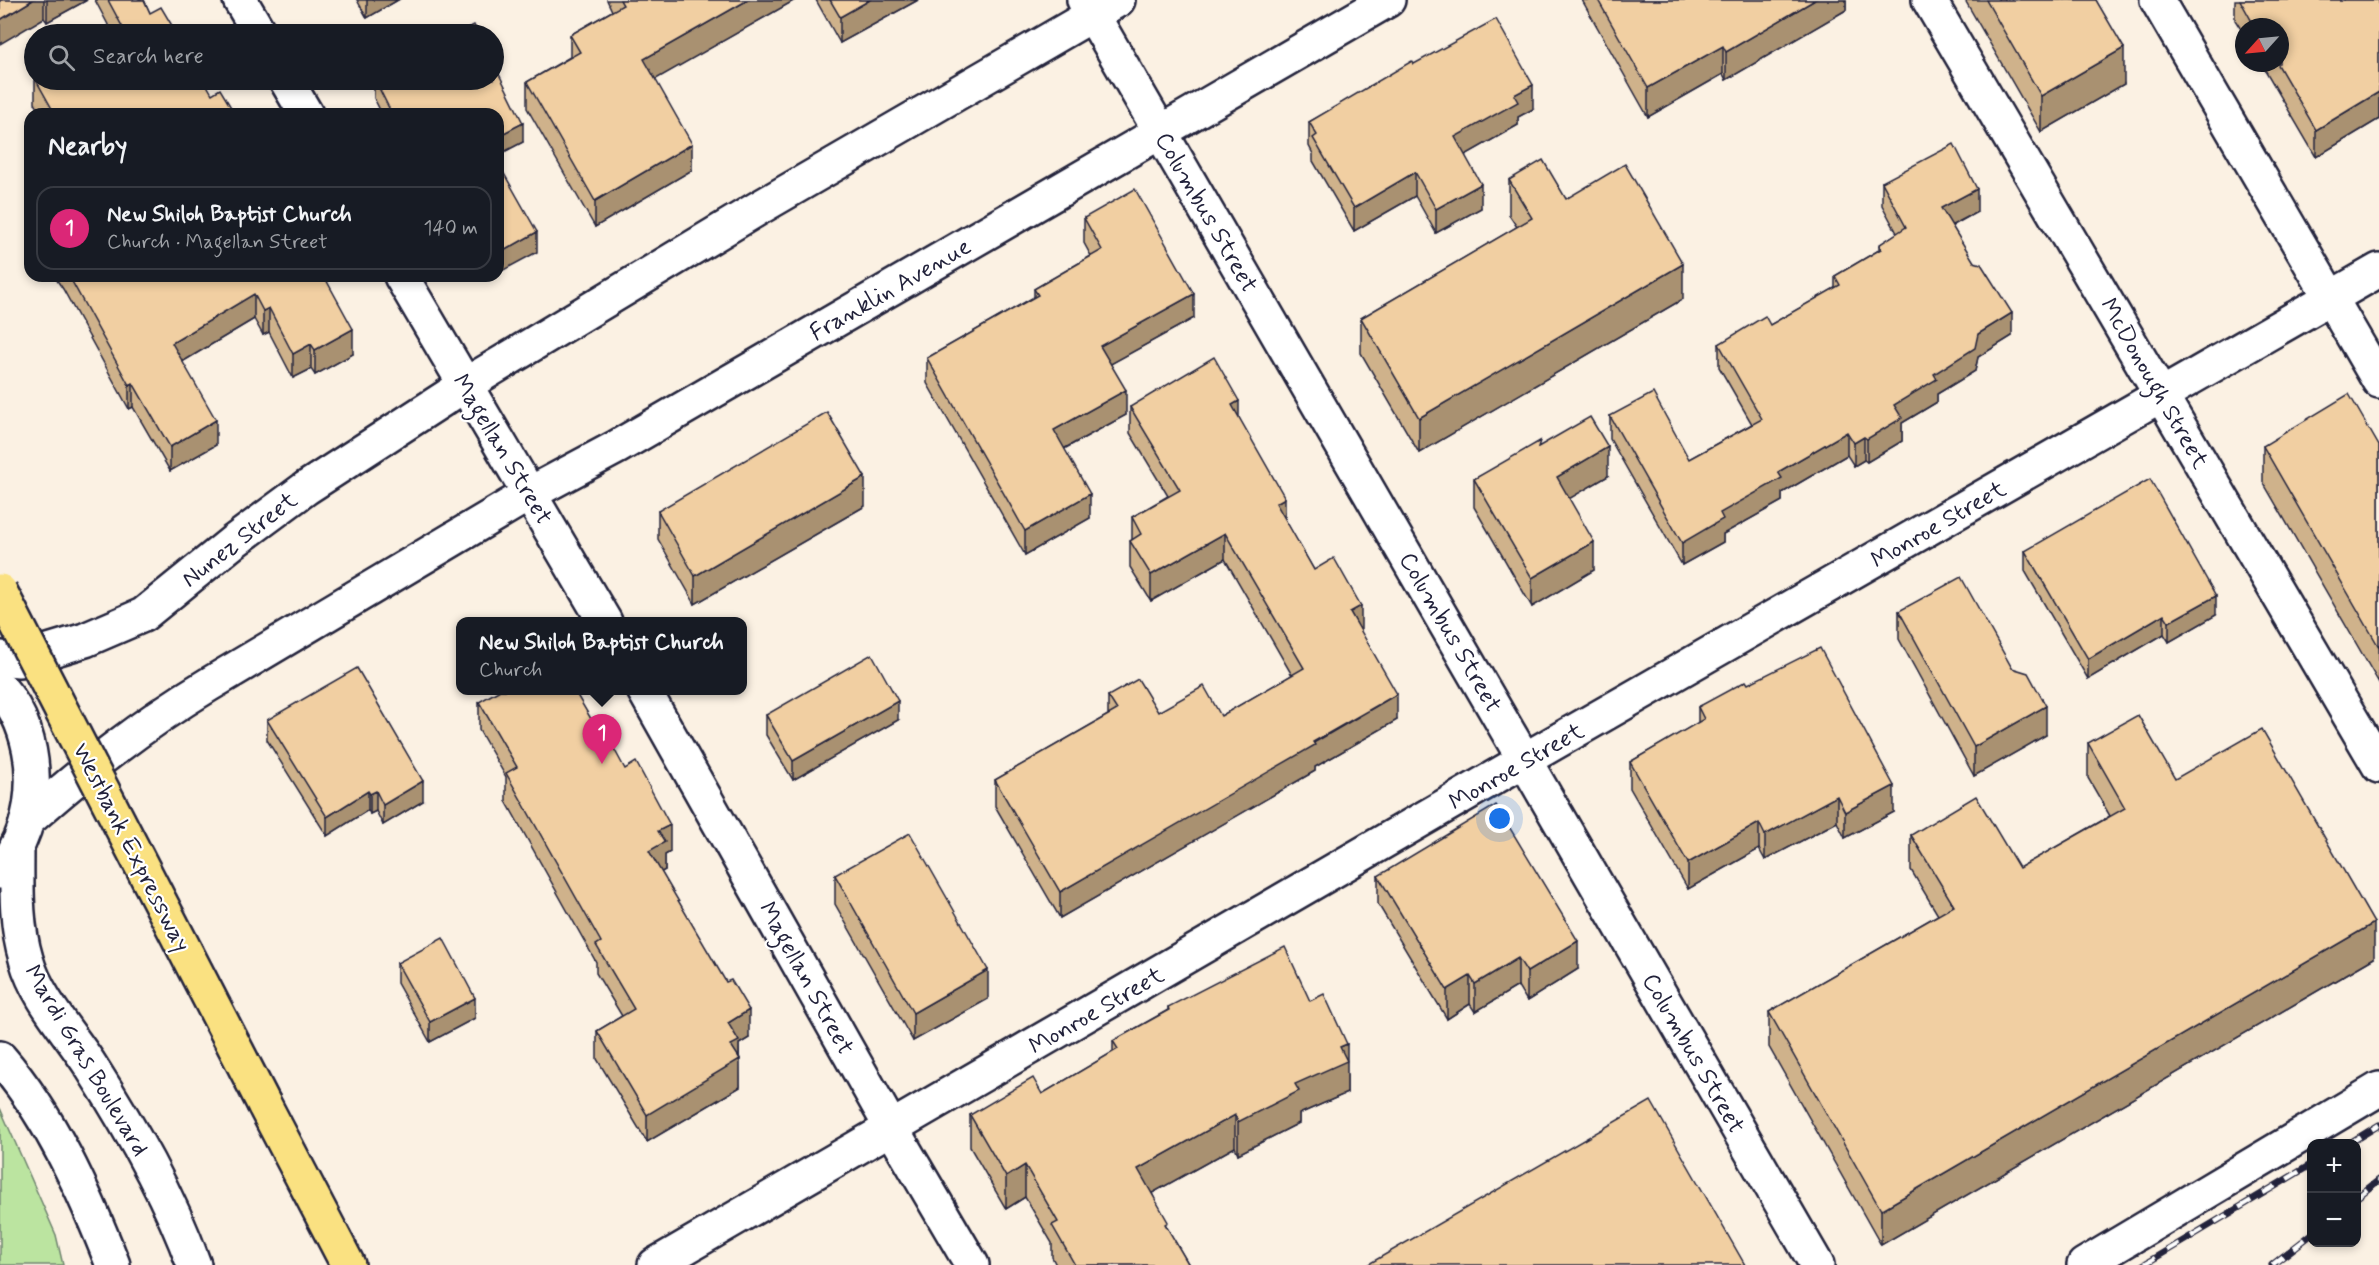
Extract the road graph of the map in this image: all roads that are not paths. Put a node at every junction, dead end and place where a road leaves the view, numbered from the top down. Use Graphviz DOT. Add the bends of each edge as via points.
graph roads {
  1 [pos="240,0"];
  2 [pos="1388,0"];
  3 [pos="1929,0"];
  4 [pos="2157,0"];
  5 [pos="1098,5"];
  6 [pos="254,24"];
  7 [pos="292,90"];
  8 [pos="302,108"];
  9 [pos="1161,134"];
  10 [pos="2379,270"];
  11 [pos="405,282"];
  12 [pos="2331,299"];
  13 [pos="2379,381"];
  14 [pos="465,385"];
  15 [pos="2162,396"];
  16 [pos="529,494"];
  17 [pos="0,591"];
  18 [pos="603,617"];
  19 [pos="0,658"];
  20 [pos="0,688"];
  21 [pos="647,695"];
  22 [pos="1526,759"];
  23 [pos="2379,766"];
  24 [pos="15,846"];
  25 [pos="0,1058"];
  26 [pos="2379,1089"];
  27 [pos="892,1129"];
  28 [pos="113,1265"];
  29 [pos="194,1265"];
  30 [pos="348,1265"];
  31 [pos="655,1265"];
  32 [pos="972,1265"];
  33 [pos="1817,1265"];
  34 [pos="2084,1265"];
  1 -- 6 [label="street"];
  2 -- 9 [label="street, Franklin Avenue"];
  3 -- 15 [label="street, McDonough Street"];
  4 -- 12 [label="street"];
  5 -- 9 [label="street, Columbus Street"];
  5 -- 14 [label="street"];
  7 -- 8 [label="street"];
  9 -- 16 [label="street, Franklin Avenue"];
  9 -- 22 [label="street, Columbus Street"];
  10 -- 12 [label="street, Monroe Street"];
  11 -- 14 [label="street, Magellan Street"];
  12 -- 13 [label="street"];
  12 -- 15 [label="street, Monroe Street"];
  14 -- 16 [label="street, Magellan Street"];
  14 -- 19 [label="street, Nunez Street" via="306,488 143,615 85,640 19,660"];
  15 -- 22 [label="street, Monroe Street"];
  15 -- 23 [label="street, McDonough Street"];
  16 -- 18 [label="street, Magellan Street"];
  16 -- 24 [label="street, Franklin Avenue" via="158,715 114,746"];
  17 -- 30 [label="highway, Westbank Expressway, bridge"];
  20 -- 24 [label="street, Mardi Gras Boulevard" via="27,740 32,785"];
  21 -- 27 [label="street, Magellan Street"];
  22 -- 27 [label="street, Monroe Street"];
  22 -- 33 [label="street, Columbus Street"];
  24 -- 29 [label="street, Mardi Gras Boulevard" via="18,915 26,960 42,994 114,1102 153,1173"];
  25 -- 28 [label="street" via="51,1131 89,1204"];
  26 -- 34 [label="street"];
  27 -- 31 [label="street, Monroe Street"];
  27 -- 32 [label="street, Magellan Street"];
}
